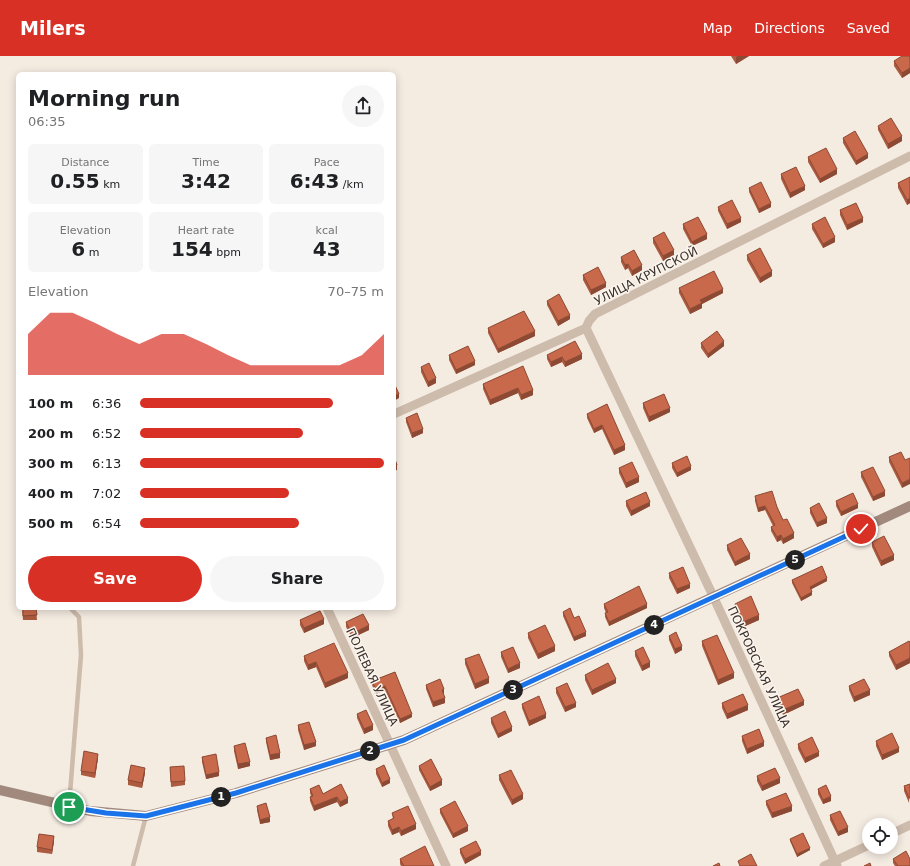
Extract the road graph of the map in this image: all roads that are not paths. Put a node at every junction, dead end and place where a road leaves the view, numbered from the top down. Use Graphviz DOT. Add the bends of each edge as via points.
graph roads {
  1 [pos="910,156"];
  2 [pos="586,328"];
  3 [pos="396,413"];
  4 [pos="910,506"];
  5 [pos="714,598"];
  6 [pos="72,610"];
  7 [pos="328,610"];
  8 [pos="390,745"];
  9 [pos="0,790"];
  10 [pos="69,807"];
  11 [pos="146,816"];
  12 [pos="910,826"];
  13 [pos="898,831"];
  14 [pos="862,849"];
  15 [pos="836,864"];
  16 [pos="133,866"];
  17 [pos="446,866"];
  18 [pos="824,866"];
  1 -- 2 [label="street, УЛИЦА КРУПСКОЙ" via="595,314"];
  2 -- 3 [label="street, УЛИЦА КРУПСКОЙ"];
  2 -- 5 [label="street, ПОКРОВСКАЯ УЛИЦА"];
  4 -- 5 [label="main road"];
  5 -- 8 [label="main road"];
  5 -- 15 [label="street, ПОКРОВСКАЯ УЛИЦА"];
  6 -- 10 [label="lane" via="79,617 81,655"];
  7 -- 8 [label="street, ПОЛЕВАЯ УЛИЦА"];
  8 -- 11 [label="main road" via="236,793"];
  8 -- 17 [label="street, ПОЛЕВАЯ УЛИЦА"];
  9 -- 10 [label="main road"];
  10 -- 11 [label="main road"];
  11 -- 16 [label="lane"];
  12 -- 13 [label="street"];
  14 -- 15 [label="street"];
  15 -- 18 [label="street"];
}
